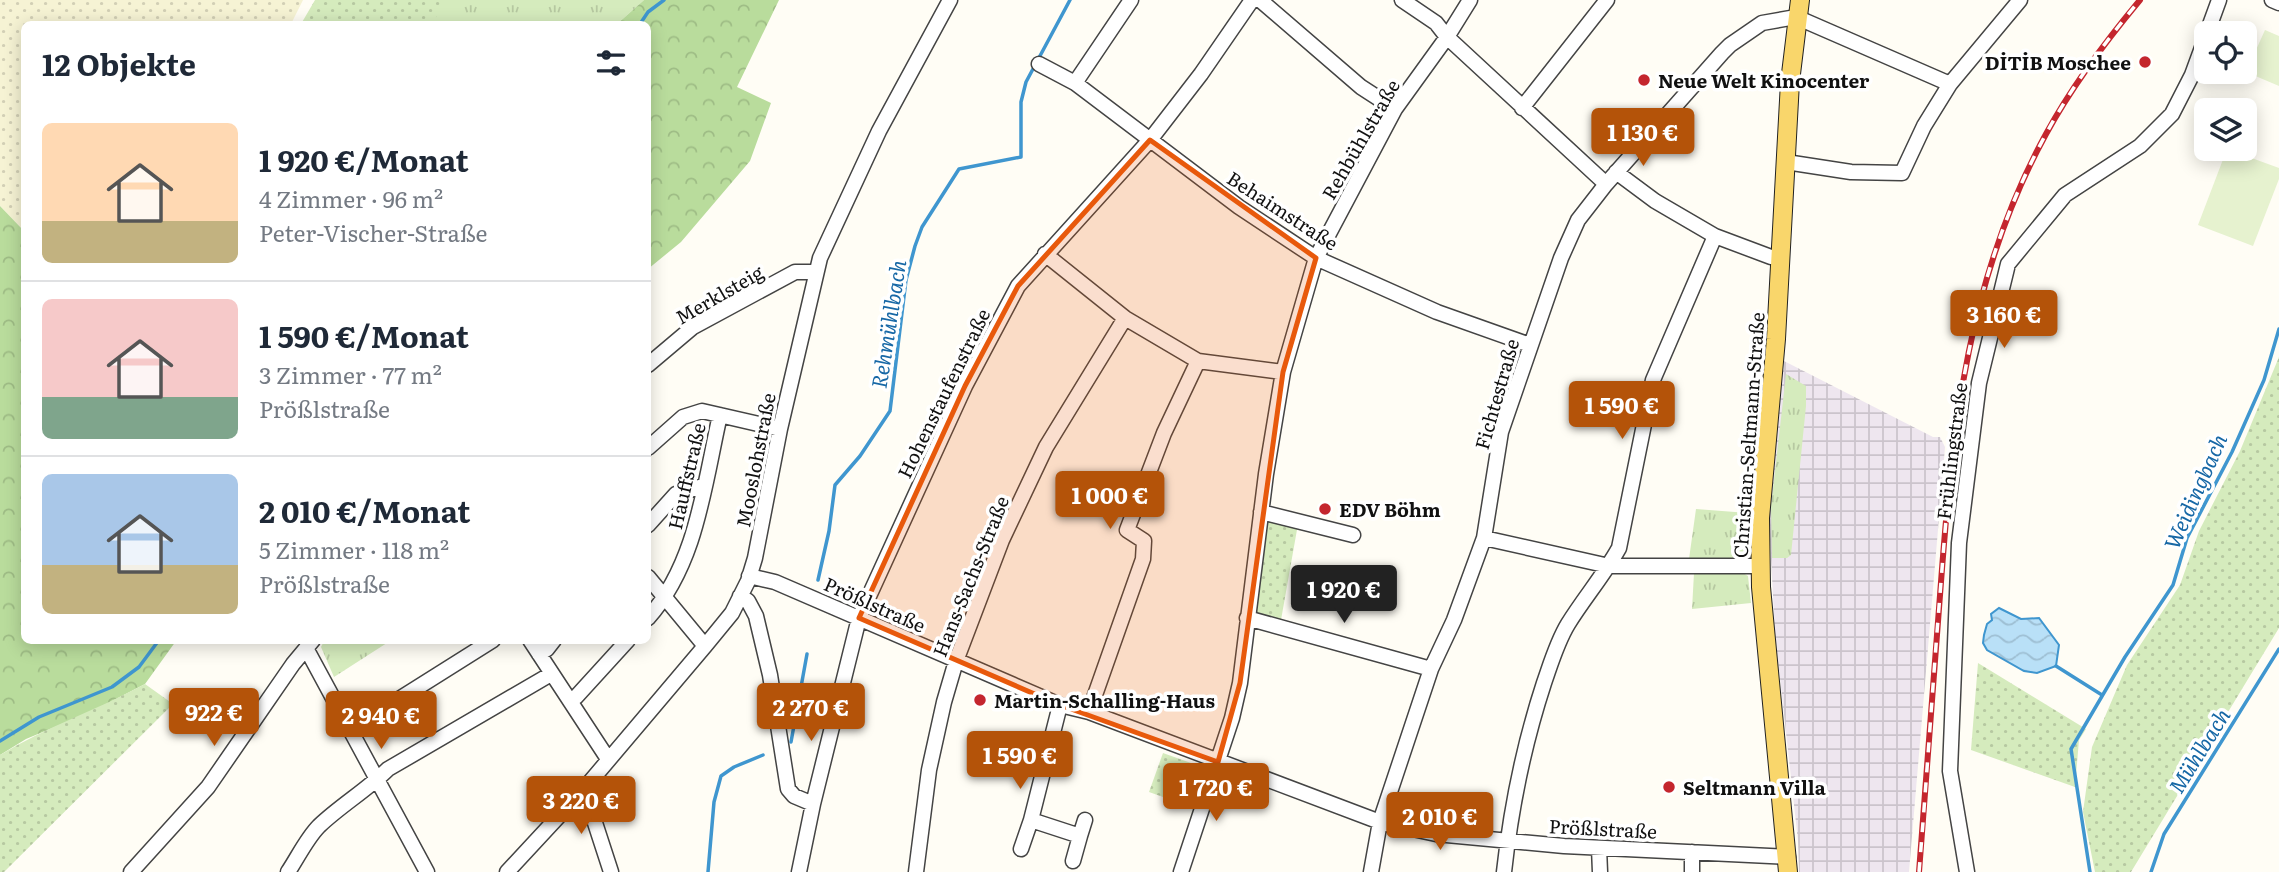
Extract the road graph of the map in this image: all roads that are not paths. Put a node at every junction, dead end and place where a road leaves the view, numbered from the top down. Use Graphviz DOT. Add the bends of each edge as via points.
graph roads {
  1 [pos="950,0"];
  2 [pos="1131,0"];
  3 [pos="1252,0"];
  4 [pos="1260,0"];
  5 [pos="1402,0"];
  6 [pos="1470,0"];
  7 [pos="1607,0"];
  8 [pos="2020,0"];
  9 [pos="2219,0"];
  10 [pos="2272,0"];
  11 [pos="2279,3"];
  12 [pos="1798,9"];
  13 [pos="2212,21"];
  14 [pos="1447,37"];
  15 [pos="1039,64"];
  16 [pos="2194,70"];
  17 [pos="1075,83"];
  18 [pos="1950,84"];
  19 [pos="1522,108"];
  20 [pos="1395,109"];
  21 [pos="1150,140"];
  22 [pos="1786,162"];
  23 [pos="1611,178"];
  24 [pos="1715,236"];
  25 [pos="1045,254"];
  26 [pos="1316,258"];
  27 [pos="1780,258"];
  28 [pos="816,272"];
  29 [pos="1125,318"];
  30 [pos="1530,345"];
  31 [pos="1198,361"];
  32 [pos="651,362"];
  33 [pos="1283,372"];
  34 [pos="720,415"];
  35 [pos="780,429"];
  36 [pos="651,446"];
  37 [pos="704,486"];
  38 [pos="1261,512"];
  39 [pos="651,522"];
  40 [pos="1353,535"];
  41 [pos="1484,538"];
  42 [pos="1609,566"];
  43 [pos="1760,566"];
  44 [pos="749,576"];
  45 [pos="651,581"];
  46 [pos="663,596"];
  47 [pos="740,596"];
  48 [pos="651,614"];
  49 [pos="859,618"];
  50 [pos="1247,618"];
  51 [pos="310,644"];
  52 [pos="487,644"];
  53 [pos="533,644"];
  54 [pos="551,644"];
  55 [pos="624,644"];
  56 [pos="705,646"];
  57 [pos="539,654"];
  58 [pos="956,661"];
  59 [pos="1431,669"];
  60 [pos="551,674"];
  61 [pos="570,701"];
  62 [pos="1060,705"];
  63 [pos="1089,712"];
  64 [pos="350,730"];
  65 [pos="608,759"];
  66 [pos="1218,762"];
  67 [pos="377,781"];
  68 [pos="584,789"];
  69 [pos="813,804"];
  70 [pos="1031,820"];
  71 [pos="1085,820"];
  72 [pos="1380,822"];
  73 [pos="1080,836"];
  74 [pos="1507,842"];
  75 [pos="1599,848"];
  76 [pos="1021,849"];
  77 [pos="1692,852"];
  78 [pos="1073,861"];
  79 [pos="1788,865"];
  80 [pos="131,872"];
  81 [pos="288,872"];
  82 [pos="427,872"];
  83 [pos="507,872"];
  84 [pos="611,872"];
  85 [pos="799,872"];
  86 [pos="916,872"];
  87 [pos="1181,872"];
  88 [pos="1371,872"];
  89 [pos="1504,872"];
  90 [pos="1600,872"];
  91 [pos="1692,872"];
  92 [pos="1967,872"];
  1 -- 28 [label="street, Mooslohstraße" via="879,131"];
  2 -- 17 [label="street"];
  3 -- 21 [label="street, Hohenstaufenstraße"];
  4 -- 20 [label="street" via="1360,88"];
  5 -- 14 [label="street" via="1436,23"];
  6 -- 14 [label="street, Rehbühlstraße"];
  7 -- 19 [label="street"];
  8 -- 18 [label="street"];
  9 -- 13 [label="street, Frühlingstraße"];
  10 -- 11 [label="street"];
  12 -- 18 [label="street"];
  12 -- 22 [label="main road, Christian-Seltmann-Straße"];
  12 -- 23 [label="street, Fichtestraße" via="1762,23 1730,45"];
  14 -- 19 [label="street"];
  14 -- 20 [label="street, Rehbühlstraße"];
  15 -- 17 [label="street, Behaimstraße"];
  16 -- 92 [label="street, Frühlingstraße" via="2172,114 2140,146 2064,195 2008,264 1979,383 1959,543 1950,771"];
  17 -- 21 [label="street, Behaimstraße"];
  18 -- 22 [label="street" via="1902,173 1851,172"];
  19 -- 23 [label="street"];
  20 -- 26 [label="street, Rehbühlstraße"];
  21 -- 25 [label="street, Hohenstaufenstraße"];
  21 -- 26 [label="street, Behaimstraße"];
  22 -- 27 [label="main road, Christian-Seltmann-Straße"];
  23 -- 24 [label="street"];
  23 -- 30 [label="street, Fichtestraße" via="1578,220"];
  24 -- 27 [label="street"];
  24 -- 42 [label="street" via="1653,380 1619,548"];
  25 -- 29 [label="street"];
  25 -- 49 [label="street, Hohenstaufenstraße" via="1018,286 965,386"];
  26 -- 30 [label="street, Behaimstraße" via="1437,312"];
  26 -- 33 [label="street, Rehbühlstraße"];
  27 -- 43 [label="main road, Christian-Seltmann-Straße"];
  28 -- 32 [label="street, Merklsteig" via="795,272 693,327"];
  28 -- 35 [label="street, Mooslohstraße"];
  29 -- 31 [label="street"];
  29 -- 58 [label="street, Hans-Sachs-Straße" via="1046,447 1002,540"];
  30 -- 41 [label="street, Fichtestraße" via="1501,432"];
  31 -- 33 [label="street"];
  31 -- 63 [label="street" via="1127,530 1144,541 1143,559"];
  33 -- 38 [label="street, Rehbühlstraße"];
  34 -- 35 [label="street"];
  34 -- 36 [label="street" via="702,411 683,417"];
  34 -- 37 [label="street, Hauffstraße"];
  35 -- 44 [label="street, Mooslohstraße"];
  37 -- 39 [label="street" via="676,494"];
  37 -- 46 [label="street, Hauffstraße" via="687,552"];
  38 -- 40 [label="street"];
  38 -- 50 [label="street, Rehbühlstraße"];
  41 -- 42 [label="street"];
  41 -- 59 [label="street, Fichtestraße"];
  42 -- 43 [label="street"];
  42 -- 74 [label="street" via="1568,624 1553,655 1525,750"];
  43 -- 79 [label="main road, Christian-Seltmann-Straße"];
  44 -- 47 [label="street, Mooslohstraße"];
  44 -- 49 [label="street, Prößlstraße" via="775,582"];
  45 -- 46 [label="street"];
  46 -- 48 [label="street, Hauffstraße"];
  46 -- 56 [label="street"];
  47 -- 56 [label="street, Mooslohstraße"];
  47 -- 69 [label="street" via="756,616 788,789"];
  49 -- 58 [label="street, Prößlstraße"];
  49 -- 69 [label="street, Hohenstaufenstraße"];
  50 -- 59 [label="street"];
  50 -- 66 [label="street, Rehbühlstraße" via="1240,683"];
  51 -- 64 [label="street"];
  51 -- 80 [label="street" via="208,787"];
  52 -- 64 [label="street"];
  53 -- 57 [label="street"];
  54 -- 57 [label="street"];
  55 -- 61 [label="street"];
  56 -- 65 [label="street, Mooslohstraße"];
  57 -- 60 [label="street"];
  58 -- 62 [label="street, Prößlstraße"];
  58 -- 86 [label="street, Hans-Sachs-Straße" via="929,770"];
  59 -- 72 [label="street, Fichtestraße"];
  60 -- 61 [label="street"];
  60 -- 67 [label="street" via="388,769"];
  61 -- 65 [label="street"];
  62 -- 63 [label="street, Prößlstraße"];
  62 -- 70 [label="street"];
  63 -- 66 [label="street, Prößlstraße"];
  64 -- 67 [label="street"];
  65 -- 68 [label="street, Mooslohstraße"];
  66 -- 72 [label="street, Prößlstraße"];
  66 -- 87 [label="street, Rehbühlstraße"];
  67 -- 81 [label="street" via="317,828"];
  67 -- 82 [label="street"];
  68 -- 83 [label="street, Mooslohstraße"];
  68 -- 84 [label="street"];
  69 -- 85 [label="street, Hohenstaufenstraße"];
  70 -- 73 [label="street"];
  70 -- 76 [label="street"];
  71 -- 73 [label="street"];
  72 -- 74 [label="street, Prößlstraße"];
  72 -- 88 [label="street, Fichtestraße"];
  73 -- 78 [label="street"];
  74 -- 75 [label="street, Prößlstraße"];
  74 -- 89 [label="street"];
  75 -- 77 [label="street, Prößlstraße"];
  75 -- 90 [label="street"];
  77 -- 79 [label="street, Prößlstraße"];
  77 -- 91 [label="street"];
}
